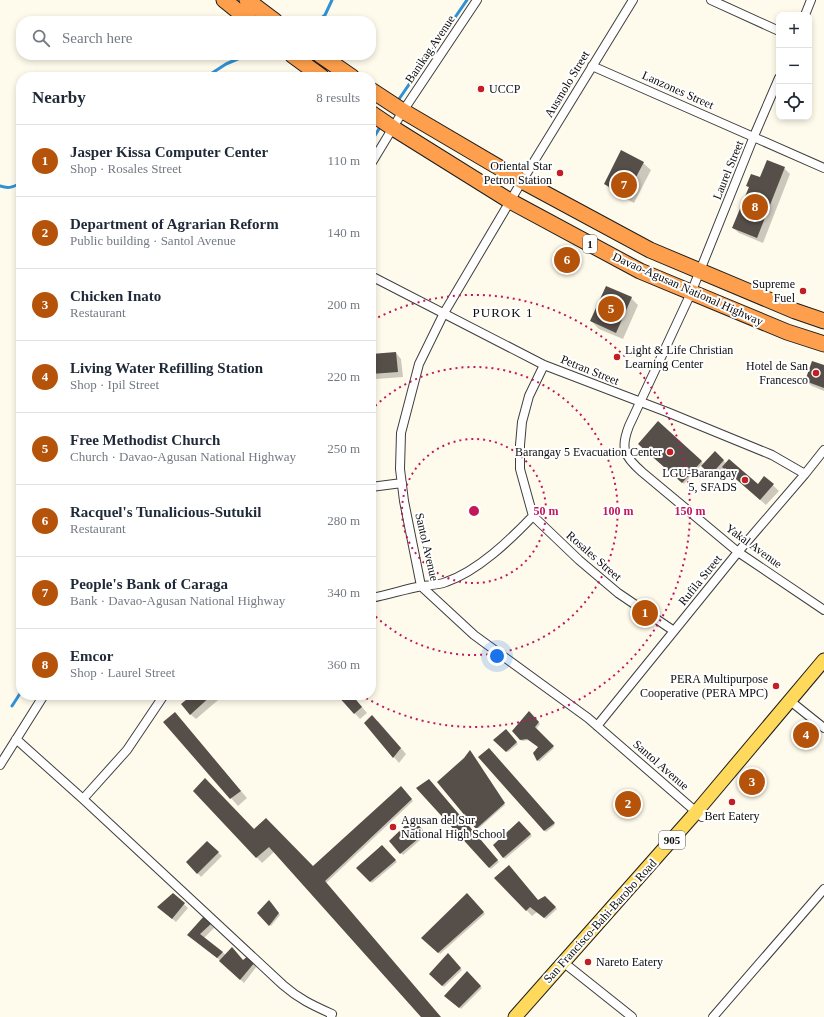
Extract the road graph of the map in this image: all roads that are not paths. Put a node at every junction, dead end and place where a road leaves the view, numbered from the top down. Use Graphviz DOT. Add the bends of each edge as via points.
graph roads {
  1 [pos="224,0"];
  2 [pos="247,0"];
  3 [pos="477,0"];
  4 [pos="633,0"];
  5 [pos="711,0"];
  6 [pos="811,0"];
  7 [pos="806,12"];
  8 [pos="244,16"];
  9 [pos="268,16"];
  10 [pos="776,30"];
  11 [pos="299,60"];
  12 [pos="327,60"];
  13 [pos="592,66"];
  14 [pos="315,72"];
  15 [pos="345,72"];
  16 [pos="776,84"];
  17 [pos="376,93"];
  18 [pos="403,111"];
  19 [pos="376,116"];
  20 [pos="393,128"];
  21 [pos="754,136"];
  22 [pos="457,142"];
  23 [pos="376,156"];
  24 [pos="446,160"];
  25 [pos="824,168"];
  26 [pos="522,181"];
  27 [pos="510,201"];
  28 [pos="700,270"];
  29 [pos="376,279"];
  30 [pos="691,293"];
  31 [pos="444,313"];
  32 [pos="824,321"];
  33 [pos="824,344"];
  34 [pos="544,365"];
  35 [pos="640,403"];
  36 [pos="824,450"];
  37 [pos="805,474"];
  38 [pos="402,484"];
  39 [pos="376,487"];
  40 [pos="534,516"];
  41 [pos="738,552"];
  42 [pos="421,586"];
  43 [pos="376,597"];
  44 [pos="824,610"];
  45 [pos="674,631"];
  46 [pos="824,660"];
  47 [pos="824,672"];
  48 [pos="41,700"];
  49 [pos="161,700"];
  50 [pos="792,702"];
  51 [pos="597,726"];
  52 [pos="824,728"];
  53 [pos="16,739"];
  54 [pos="0,765"];
  55 [pos="83,799"];
  56 [pos="699,814"];
  57 [pos="824,889"];
  58 [pos="568,966"];
  59 [pos="331,1017"];
  60 [pos="515,1017"];
  61 [pos="524,1017"];
  62 [pos="632,1017"];
  63 [pos="713,1017"];
  1 -- 8 [label="highway"];
  2 -- 9 [label="highway"];
  3 -- 18 [label="street, Banikag Avenue"];
  4 -- 13 [label="street, Ausmolo Street"];
  5 -- 10 [label="street"];
  6 -- 7 [label="street"];
  11 -- 14 [label="highway"];
  12 -- 15 [label="highway"];
  13 -- 21 [label="street, Lanzones Street"];
  13 -- 26 [label="street, Ausmolo Street"];
  16 -- 21 [label="street, Laurel Street"];
  17 -- 18 [label="highway, Davao-Agusan National Highway / 1"];
  18 -- 20 [label="street, Banikag Avenue"];
  18 -- 22 [label="highway, Davao-Agusan National Highway / 1"];
  19 -- 20 [label="highway, Davao-Agusan National Highway / 1"];
  20 -- 23 [label="street, Banikag Avenue"];
  20 -- 24 [label="highway, Davao-Agusan National Highway / 1"];
  21 -- 25 [label="street, Lanzones Street"];
  21 -- 28 [label="street, Laurel Street"];
  22 -- 24 [label="highway"];
  22 -- 26 [label="highway, Davao-Agusan National Highway / 1"];
  24 -- 27 [label="highway, Davao-Agusan National Highway / 1"];
  26 -- 27 [label="street, Ausmolo Street"];
  26 -- 28 [label="highway, Davao-Agusan National Highway / 1" via="650,250"];
  27 -- 30 [label="highway, Davao-Agusan National Highway / 1" via="640,271"];
  27 -- 31 [label="street, Santol Avenue"];
  28 -- 30 [label="street, Yakal Avenue"];
  28 -- 32 [label="highway, Davao-Agusan National Highway / 1"];
  29 -- 31 [label="street, Petran Street"];
  30 -- 33 [label="highway, Davao-Agusan National Highway / 1" via="787,332"];
  30 -- 35 [label="street, Yakal Avenue"];
  31 -- 34 [label="street, Petran Street"];
  31 -- 38 [label="street, Santol Avenue" via="419,364 401,433"];
  34 -- 35 [label="street, Petran Street"];
  34 -- 40 [label="street, Rosales Street" via="528,396 520,445 520,469"];
  35 -- 37 [label="street, Petran Street" via="772,456"];
  35 -- 41 [label="street, Yakal Avenue" via="624,438 624,450 630,461"];
  36 -- 37 [label="street, Rufila Street"];
  37 -- 41 [label="street, Rufila Street"];
  38 -- 39 [label="street"];
  38 -- 42 [label="street, Santol Avenue"];
  40 -- 42 [label="street" via="510,540 461,575 445,583"];
  40 -- 45 [label="street, Rosales Street" via="579,560 618,593"];
  41 -- 44 [label="street, Yakal Avenue"];
  41 -- 45 [label="street, Rufila Street"];
  42 -- 43 [label="street"];
  42 -- 51 [label="street, Santol Avenue" via="474,634"];
  45 -- 51 [label="street, Rufila Street"];
  46 -- 50 [label="main road, San Francisco-Bahi-Barobo Road / 905"];
  47 -- 50 [label="main road, San Francisco-Bahi-Barobo Road / 905"];
  48 -- 53 [label="street"];
  49 -- 55 [label="street" via="128,750"];
  50 -- 52 [label="street"];
  50 -- 56 [label="main road, San Francisco-Bahi-Barobo Road / 905"];
  51 -- 56 [label="street, Santol Avenue"];
  53 -- 54 [label="street"];
  53 -- 55 [label="street"];
  55 -- 59 [label="street" via="283,985 310,1005 332,1014"];
  56 -- 58 [label="main road, San Francisco-Bahi-Barobo Road / 905"];
  56 -- 60 [label="main road, San Francisco-Bahi-Barobo Road / 905"];
  57 -- 63 [label="street"];
  58 -- 61 [label="main road, San Francisco-Bahi-Barobo Road / 905"];
  58 -- 62 [label="street"];
}
